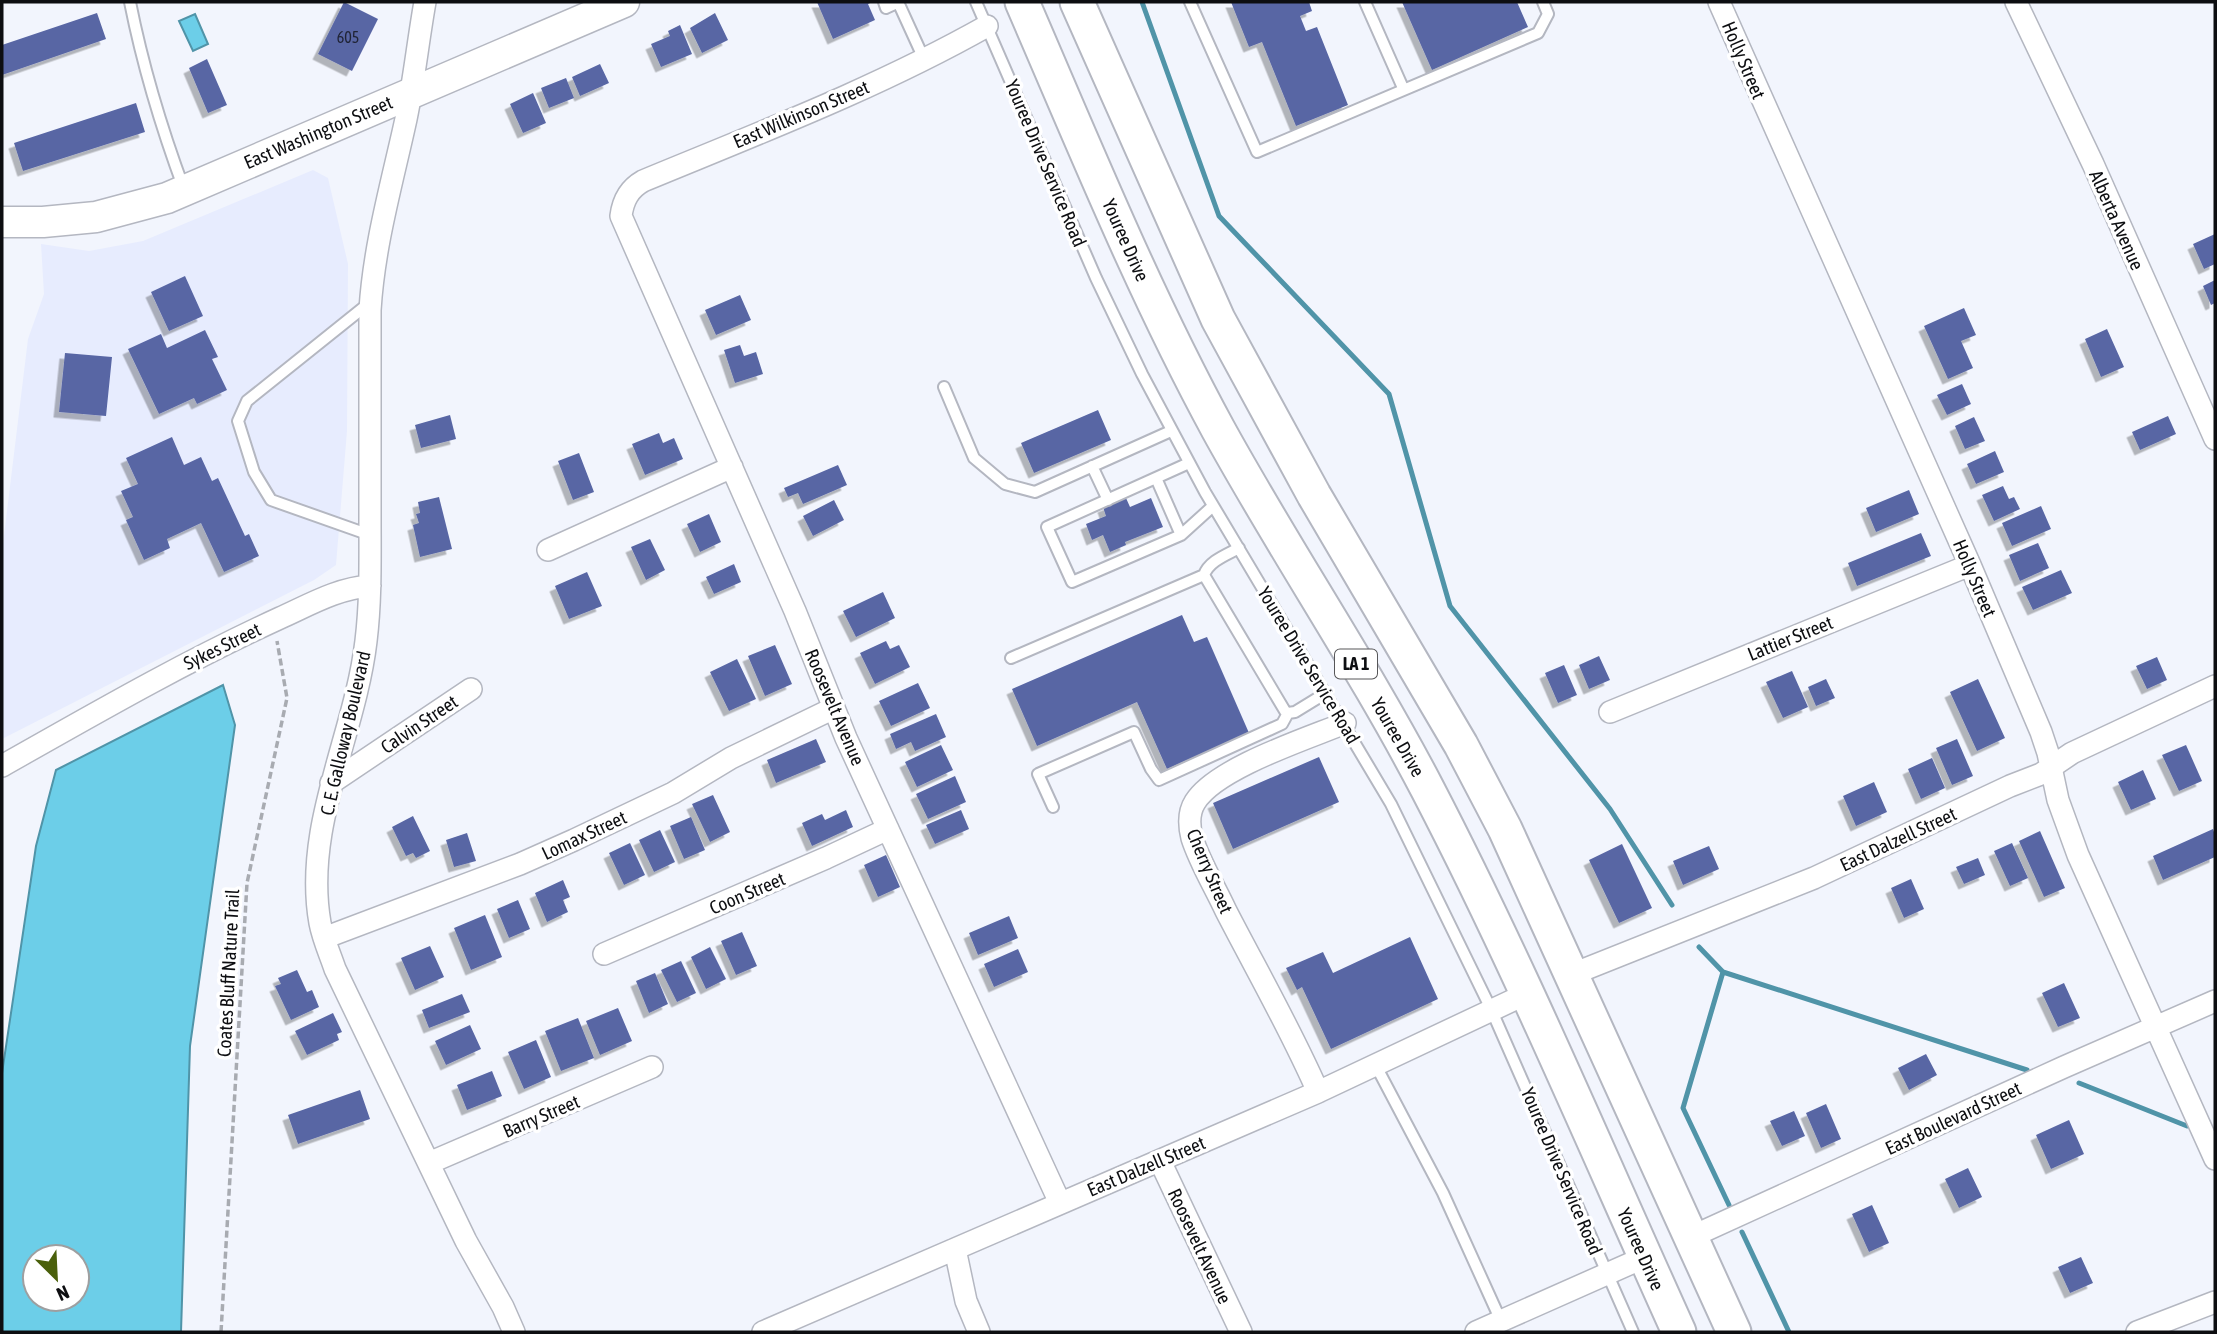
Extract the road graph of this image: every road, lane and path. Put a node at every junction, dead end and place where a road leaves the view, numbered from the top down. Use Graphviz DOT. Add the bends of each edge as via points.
graph roads {
  1 [pos="130,2"];
  2 [pos="425,2"];
  3 [pos="624,2"];
  4 [pos="884,2"];
  5 [pos="898,2"];
  6 [pos="976,2"];
  7 [pos="1022,2"];
  8 [pos="1077,2"];
  9 [pos="1190,2"];
  10 [pos="1365,2"];
  11 [pos="1544,2"];
  12 [pos="1719,2"];
  13 [pos="2016,2"];
  14 [pos="987,26"];
  15 [pos="924,59"];
  16 [pos="1403,88"];
  17 [pos="410,93"];
  18 [pos="184,189"];
  19 [pos="622,207"];
  20 [pos="2,222"];
  21 [pos="370,302"];
  22 [pos="944,387"];
  23 [pos="1171,431"];
  24 [pos="2215,439"];
  25 [pos="1189,463"];
  26 [pos="1092,466"];
  27 [pos="732,467"];
  28 [pos="1156,478"];
  29 [pos="1108,500"];
  30 [pos="1213,506"];
  31 [pos="370,535"];
  32 [pos="1181,535"];
  33 [pos="1239,548"];
  34 [pos="548,550"];
  35 [pos="1970,565"];
  36 [pos="1204,575"];
  37 [pos="370,586"];
  38 [pos="273,621"];
  39 [pos="1011,659"];
  40 [pos="2215,686"];
  41 [pos="471,689"];
  42 [pos="1326,693"];
  43 [pos="834,708"];
  44 [pos="1610,712"];
  45 [pos="1288,713"];
  46 [pos="1345,723"];
  47 [pos="2,766"];
  48 [pos="2051,768"];
  49 [pos="331,783"];
  50 [pos="1053,807"];
  51 [pos="888,829"];
  52 [pos="324,938"];
  53 [pos="604,954"];
  54 [pos="1573,974"];
  55 [pos="1526,994"];
  56 [pos="2215,1001"];
  57 [pos="1491,1009"];
  58 [pos="2154,1028"];
  59 [pos="1375,1064"];
  60 [pos="652,1067"];
  61 [pos="1318,1092"];
  62 [pos="2215,1159"];
  63 [pos="1160,1160"];
  64 [pos="429,1163"];
  65 [pos="1060,1203"];
  66 [pos="1691,1237"];
  67 [pos="955,1249"];
  68 [pos="1645,1257"];
  69 [pos="1606,1273"];
  70 [pos="2215,1302"];
  71 [pos="1501,1321"];
  72 [pos="221,1332"];
  73 [pos="514,1332"];
  74 [pos="763,1332"];
  75 [pos="979,1332"];
  76 [pos="1241,1332"];
  77 [pos="1476,1332"];
  78 [pos="1633,1332"];
  79 [pos="1679,1332"];
  80 [pos="1734,1332"];
  81 [pos="2137,1332"];
  1 -- 18 [label="lane" via="143,66"];
  2 -- 17 [label="street, C. E. Galloway Boulevard"];
  3 -- 17 [label="street, East Washington Street"];
  4 -- 5 [label="lane" via="886,8"];
  5 -- 15 [label="lane"];
  6 -- 14 [label="lane, Youree Drive Service Road"];
  7 -- 55 [label="main road, Youree Drive / LA 1" via="1167,329 1258,499 1425,785"];
  8 -- 54 [label="main road, LA 1" via="1223,330 1461,745"];
  9 -- 16 [label="lane" via="1256,152"];
  10 -- 16 [label="lane"];
  11 -- 16 [label="lane" via="1548,14 1538,33"];
  12 -- 35 [label="street, Holly Street"];
  13 -- 24 [label="street, Alberta Avenue"];
  14 -- 15 [label="street, East Wilkinson Street"];
  14 -- 23 [label="lane, Youree Drive Service Road" via="1096,278"];
  15 -- 19 [label="street, East Wilkinson Street" via="834,102 643,181 631,189"];
  17 -- 18 [label="street, East Washington Street"];
  17 -- 21 [label="street, C. E. Galloway Boulevard" via="380,228"];
  18 -- 20 [label="street, East Washington Street" via="96,217"];
  19 -- 27 [label="street, Roosevelt Avenue" via="624,226"];
  21 -- 31 [label="street, C. E. Galloway Boulevard"];
  21 -- 31 [label="lane" via="247,401 238,421 254,472 271,500"];
  22 -- 26 [label="lane" via="974,458 1005,484 1035,492"];
  23 -- 25 [label="lane, Youree Drive Service Road"];
  23 -- 26 [label="lane"];
  25 -- 28 [label="lane"];
  25 -- 30 [label="lane, Youree Drive Service Road"];
  26 -- 29 [label="lane"];
  27 -- 34 [label="street"];
  27 -- 43 [label="street, Roosevelt Avenue"];
  28 -- 29 [label="lane"];
  28 -- 32 [label="lane"];
  29 -- 32 [label="lane" via="1047,527 1072,582"];
  30 -- 32 [label="lane"];
  30 -- 33 [label="lane, Youree Drive Service Road"];
  31 -- 37 [label="street, C. E. Galloway Boulevard"];
  33 -- 36 [label="lane" via="1215,561"];
  33 -- 42 [label="lane, Youree Drive Service Road"];
  35 -- 44 [label="street, Lattier Street"];
  35 -- 48 [label="street, Holly Street"];
  36 -- 39 [label="lane"];
  36 -- 45 [label="lane"];
  37 -- 38 [label="street, Sykes Street" via="354,587"];
  37 -- 49 [label="street, C. E. Galloway Boulevard" via="364,653"];
  38 -- 47 [label="street, Sykes Street" via="211,649"];
  38 -- 72 [label="path, Coates Bluff Nature Trail" via="287,698 247,883"];
  40 -- 48 [label="street, East Dalzell Street" via="2072,753"];
  41 -- 49 [label="street, Calvin Street"];
  42 -- 45 [label="lane"];
  42 -- 46 [label="lane, Youree Drive Service Road"];
  43 -- 51 [label="street, Roosevelt Avenue"];
  43 -- 52 [label="street, Lomax Street" via="574,840"];
  45 -- 50 [label="lane" via="1283,724 1159,780 1134,732 1038,774"];
  46 -- 57 [label="lane, Youree Drive Service Road" via="1391,804"];
  46 -- 61 [label="street, Cherry Street" via="1225,776 1203,791 1189,823 1207,871"];
  48 -- 54 [label="street, East Dalzell Street" via="1814,877"];
  48 -- 58 [label="street, Holly Street" via="2078,855"];
  49 -- 52 [label="street, C. E. Galloway Boulevard" via="317,892"];
  51 -- 53 [label="street, Coon Street"];
  51 -- 65 [label="street, Roosevelt Avenue"];
  52 -- 64 [label="street, C. E. Galloway Boulevard"];
  54 -- 55 [label="main road"];
  54 -- 66 [label="main road, LA 1"];
  55 -- 57 [label="street, East Dalzell Street"];
  55 -- 68 [label="main road, Youree Drive / LA 1"];
  56 -- 58 [label="street, East Boulevard Street"];
  57 -- 59 [label="street, East Dalzell Street"];
  57 -- 69 [label="lane, Youree Drive Service Road"];
  58 -- 62 [label="street, Holly Street"];
  58 -- 66 [label="street, East Boulevard Street"];
  59 -- 61 [label="street, East Dalzell Street"];
  59 -- 71 [label="lane" via="1443,1194"];
  60 -- 64 [label="street, Barry Street"];
  61 -- 63 [label="street, East Dalzell Street"];
  63 -- 65 [label="street, East Dalzell Street"];
  63 -- 76 [label="street, Roosevelt Avenue"];
  64 -- 73 [label="street, C. E. Galloway Boulevard"];
  65 -- 67 [label="street, East Dalzell Street"];
  66 -- 80 [label="main road, LA 1"];
  67 -- 74 [label="street, East Dalzell Street"];
  67 -- 75 [label="street" via="966,1301"];
  68 -- 69 [label="street"];
  68 -- 79 [label="main road, Youree Drive / LA 1"];
  69 -- 71 [label="street"];
  69 -- 78 [label="lane, Youree Drive Service Road"];
  70 -- 81 [label="street"];
  71 -- 77 [label="street"];
}
